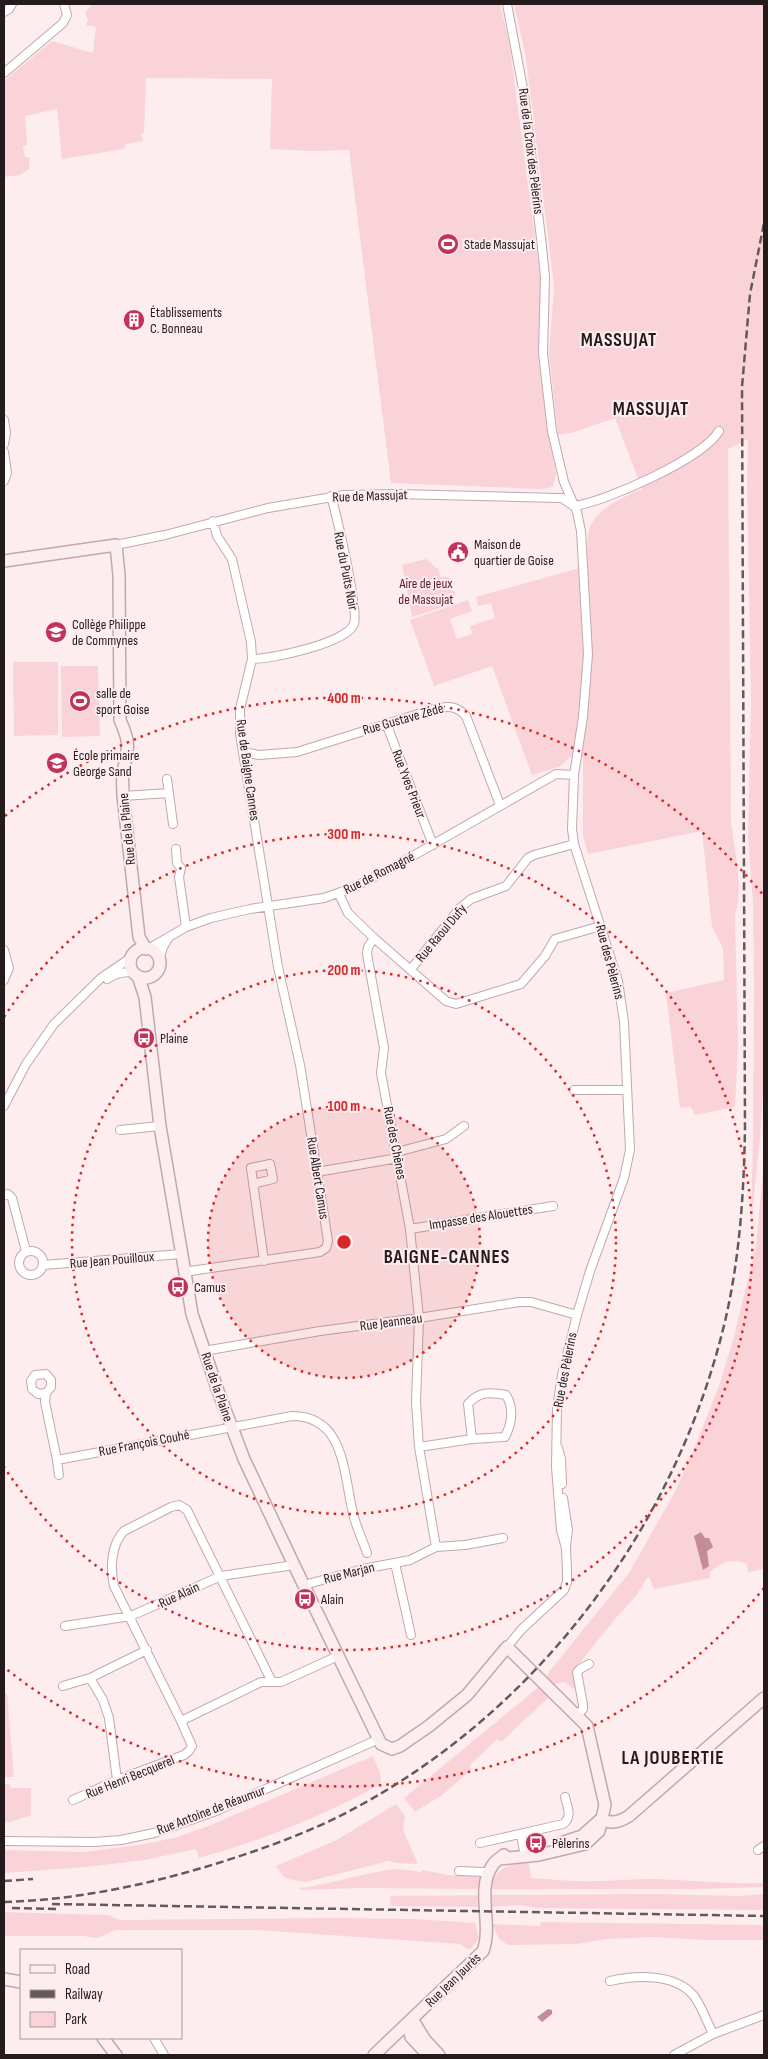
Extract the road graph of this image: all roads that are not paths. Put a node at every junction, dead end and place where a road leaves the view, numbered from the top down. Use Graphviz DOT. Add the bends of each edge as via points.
graph roads {
  1 [pos="12,4"];
  2 [pos="64,4"];
  3 [pos="507,4"];
  4 [pos="4,12"];
  5 [pos="4,73"];
  6 [pos="4,420"];
  7 [pos="719,431"];
  8 [pos="4,444"];
  9 [pos="4,452"];
  10 [pos="4,481"];
  11 [pos="332,496"];
  12 [pos="574,506"];
  13 [pos="213,521"];
  14 [pos="116,544"];
  15 [pos="4,561"];
  16 [pos="252,659"];
  17 [pos="386,723"];
  18 [pos="243,752"];
  19 [pos="574,775"];
  20 [pos="168,779"];
  21 [pos="169,793"];
  22 [pos="124,796"];
  23 [pos="500,806"];
  24 [pos="173,824"];
  25 [pos="574,844"];
  26 [pos="433,845"];
  27 [pos="176,849"];
  28 [pos="339,894"];
  29 [pos="268,907"];
  30 [pos="600,926"];
  31 [pos="186,927"];
  32 [pos="139,936"];
  33 [pos="169,937"];
  34 [pos="374,938"];
  35 [pos="147,949"];
  36 [pos="4,950"];
  37 [pos="133,956"];
  38 [pos="159,961"];
  39 [pos="412,969"];
  40 [pos="136,975"];
  41 [pos="152,976"];
  42 [pos="4,980"];
  43 [pos="94,986"];
  44 [pos="145,997"];
  45 [pos="574,1090"];
  46 [pos="627,1090"];
  47 [pos="4,1106"];
  48 [pos="160,1126"];
  49 [pos="464,1126"];
  50 [pos="120,1130"];
  51 [pos="398,1155"];
  52 [pos="317,1172"];
  53 [pos="253,1184"];
  54 [pos="4,1195"];
  55 [pos="553,1206"];
  56 [pos="410,1228"];
  57 [pos="26,1251"];
  58 [pos="181,1254"];
  59 [pos="264,1261"];
  60 [pos="43,1266"];
  61 [pos="184,1272"];
  62 [pos="577,1315"];
  63 [pos="419,1318"];
  64 [pos="204,1351"];
  65 [pos="46,1393"];
  66 [pos="231,1427"];
  67 [pos="472,1438"];
  68 [pos="420,1447"];
  69 [pos="57,1460"];
  70 [pos="59,1475"];
  71 [pos="503,1538"];
  72 [pos="436,1547"];
  73 [pos="367,1553"];
  74 [pos="396,1563"];
  75 [pos="294,1566"];
  76 [pos="221,1576"];
  77 [pos="304,1585"];
  78 [pos="131,1616"];
  79 [pos="65,1626"];
  80 [pos="411,1635"];
  81 [pos="507,1646"];
  82 [pos="147,1650"];
  83 [pos="338,1656"];
  84 [pos="589,1664"];
  85 [pos="90,1678"];
  86 [pos="272,1682"];
  87 [pos="63,1686"];
  88 [pos="764,1698"];
  89 [pos="577,1716"];
  90 [pos="181,1721"];
  91 [pos="382,1743"];
  92 [pos="117,1780"];
  93 [pos="565,1797"];
  94 [pos="73,1800"];
  95 [pos="601,1819"];
  96 [pos="521,1834"];
  97 [pos="4,1841"];
  98 [pos="480,1843"];
  99 [pos="524,1853"];
  100 [pos="459,1872"];
  101 [pos="489,1874"];
  102 [pos="4,1979"];
  103 [pos="610,1981"];
  104 [pos="20,1982"];
  105 [pos="764,2015"];
  106 [pos="410,2021"];
  107 [pos="713,2034"];
  108 [pos="104,2039"];
  109 [pos="155,2039"];
  110 [pos="388,2042"];
  111 [pos="424,2052"];
  112 [pos="116,2055"];
  113 [pos="164,2055"];
  114 [pos="374,2055"];
  115 [pos="439,2055"];
  116 [pos="674,2055"];
  1 -- 4 [label="street"];
  2 -- 5 [label="street" via="67,15 63,23"];
  3 -- 12 [label="street, Rue de la Croix des Pèlerins" via="524,94 542,247 545,277 543,354 552,431 564,482"];
  6 -- 8 [label="street"];
  7 -- 12 [label="street" via="711,442 688,460 609,495"];
  9 -- 10 [label="street" via="7,473"];
  11 -- 12 [label="street, Rue de Massujat" via="396,494 557,498"];
  11 -- 13 [label="street, Rue de Massujat"];
  11 -- 16 [label="street, Rue du Puits Noir" via="352,591 354,624 336,640 284,655"];
  12 -- 19 [label="street, Rue des Pèlerins" via="581,531 588,654"];
  13 -- 14 [label="street, Rue de Massujat"];
  13 -- 16 [label="street, Rue de Baigne Cannes" via="217,536 232,559"];
  14 -- 15 [label="street, Rue de Massujat"];
  14 -- 22 [label="street, Rue de la Plaine" via="120,720 128,746 122,777"];
  16 -- 18 [label="street, Rue de Baigne Cannes" via="240,714"];
  17 -- 18 [label="street, Rue Gustave Zédé" via="290,753 260,755"];
  17 -- 23 [label="street, Rue Gustave Zédé" via="447,706 461,710"];
  17 -- 26 [label="street, Rue Yves Prieur"];
  18 -- 29 [label="street, Rue de Baigne Cannes"];
  19 -- 23 [label="street, Rue de Romagné" via="556,774"];
  19 -- 25 [label="street, Rue des Pèlerins"];
  20 -- 21 [label="street"];
  21 -- 22 [label="street"];
  21 -- 24 [label="street"];
  22 -- 32 [label="street, Rue de la Plaine"];
  23 -- 26 [label="street, Rue de Romagné"];
  25 -- 30 [label="street, Rue des Pèlerins"];
  25 -- 39 [label="street, Rue Raoul Dufy" via="534,854 506,886 464,903"];
  26 -- 28 [label="street, Rue de Romagné"];
  27 -- 31 [label="street" via="177,863 181,868 179,878"];
  28 -- 29 [label="street, Rue de Romagné"];
  28 -- 34 [label="street" via="348,913"];
  29 -- 31 [label="street, Rue de Romagné" via="234,912"];
  29 -- 52 [label="street, Rue Albert Camus" via="300,1066"];
  30 -- 39 [label="street" via="556,939 517,986 463,1003 446,1001"];
  30 -- 46 [label="street, Rue des Pèlerins" via="620,995"];
  31 -- 33 [label="street, Rue de Romagné"];
  32 -- 35 [label="street, Rue de la Plaine"];
  32 -- 37 [label="street, Rue de la Plaine"];
  33 -- 35 [label="street, Rue de Romagné"];
  33 -- 38 [label="street"];
  34 -- 39 [label="street"];
  34 -- 51 [label="street, Rue des Chênes" via="367,954 384,1048 381,1073"];
  35 -- 37 [label="street" via="137,951"];
  35 -- 38 [label="street" via="156,953"];
  36 -- 42 [label="street" via="8,968"];
  37 -- 40 [label="street" via="130,966"];
  37 -- 43 [label="street"];
  38 -- 41 [label="street" via="158,970"];
  40 -- 41 [label="street" via="142,978"];
  40 -- 43 [label="street" via="128,972 114,975"];
  40 -- 44 [label="street, Rue de la Plaine"];
  41 -- 44 [label="street, Rue de la Plaine"];
  43 -- 47 [label="street" via="54,1024 26,1064"];
  44 -- 48 [label="street, Rue de la Plaine"];
  45 -- 46 [label="street"];
  46 -- 62 [label="street, Rue des Pèlerins" via="628,1164"];
  48 -- 50 [label="street"];
  48 -- 58 [label="street, Rue de la Plaine"];
  49 -- 51 [label="street" via="446,1139"];
  51 -- 52 [label="street"];
  51 -- 56 [label="street, Rue des Chênes"];
  52 -- 59 [label="street, Rue Albert Camus" via="328,1241 326,1248 320,1252"];
  53 -- 59 [label="street"];
  54 -- 57 [label="street" via="12,1198"];
  55 -- 56 [label="street, Impasse des Alouettes"];
  56 -- 63 [label="street, Rue des Chênes"];
  57 -- 60 [label="street" via="37,1252"];
  57 -- 60 [label="street, Rue Jean Pouilloux" via="18,1261 23,1272 34,1275"];
  58 -- 60 [label="street, Rue Jean Pouilloux"];
  58 -- 61 [label="street, Rue de la Plaine"];
  59 -- 61 [label="street, Rue Albert Camus"];
  61 -- 64 [label="street, Rue de la Plaine" via="192,1314"];
  62 -- 63 [label="street, Rue Jeanneau" via="532,1302 519,1302"];
  62 -- 81 [label="street, Rue des Pèlerins" via="557,1408 556,1467 567,1582 564,1590"];
  63 -- 64 [label="street, Rue Jeanneau"];
  63 -- 68 [label="street, Rue des Chênes" via="416,1402"];
  64 -- 66 [label="street, Rue de la Plaine"];
  65 -- 69 [label="street"];
  66 -- 69 [label="street, Rue François Couhé"];
  66 -- 73 [label="street, Rue François Couhé" via="297,1416 324,1425 337,1443 354,1518"];
  66 -- 75 [label="street, Rue de la Plaine"];
  67 -- 67 [label="street" via="504,1437 510,1427 512,1404 506,1395 490,1392 474,1396 468,1404"];
  67 -- 68 [label="street"];
  68 -- 72 [label="street, Rue des Chênes"];
  69 -- 70 [label="street"];
  71 -- 72 [label="street"];
  72 -- 74 [label="street, Rue Marjan"];
  74 -- 77 [label="street, Rue Marjan"];
  74 -- 80 [label="street"];
  75 -- 76 [label="street, Rue Alain"];
  75 -- 77 [label="street, Rue de la Plaine"];
  76 -- 78 [label="street, Rue Alain"];
  76 -- 78 [label="street" via="187,1510 179,1505 171,1507 124,1531 116,1541 112,1577"];
  76 -- 86 [label="street"];
  77 -- 83 [label="street, Rue de la Plaine"];
  78 -- 79 [label="street, Rue Alain"];
  78 -- 82 [label="street"];
  81 -- 89 [label="street"];
  81 -- 91 [label="street" via="455,1706 400,1746 392,1748"];
  82 -- 85 [label="street"];
  82 -- 90 [label="street"];
  83 -- 86 [label="street" via="281,1682"];
  83 -- 91 [label="street, Rue de la Plaine"];
  84 -- 89 [label="street" via="577,1672 583,1709"];
  85 -- 87 [label="street"];
  85 -- 92 [label="street" via="109,1718"];
  86 -- 90 [label="street" via="261,1682"];
  88 -- 95 [label="street" via="625,1818 613,1822"];
  89 -- 95 [label="street" via="589,1731 605,1799"];
  90 -- 92 [label="street, Rue Henri Becquerel" via="191,1741 189,1751"];
  91 -- 97 [label="street, Rue Antoine de Réaumur" via="154,1833 94,1842"];
  92 -- 94 [label="street, Rue Henri Becquerel"];
  93 -- 96 [label="street" via="569,1815 566,1822"];
  95 -- 99 [label="street, Rue Jean Jaurès" via="599,1831 585,1844"];
  96 -- 98 [label="street"];
  96 -- 99 [label="street"];
  99 -- 101 [label="street, Rue Jean Jaurès" via="499,1859"];
  100 -- 101 [label="street"];
  101 -- 106 [label="street, Rue Jean Jaurès" via="484,1951"];
  102 -- 104 [label="street"];
  103 -- 107 [label="street" via="649,1977 671,1981 692,1994"];
  105 -- 107 [label="street"];
  106 -- 110 [label="street, Rue Jean Jaurès"];
  106 -- 111 [label="street" via="411,2037"];
  106 -- 115 [label="street"];
  107 -- 116 [label="street"];
  108 -- 112 [label="street"];
  109 -- 113 [label="street"];
  110 -- 111 [label="street" via="406,2043"];
  110 -- 114 [label="street, Rue Jean Jaurès"];
}
